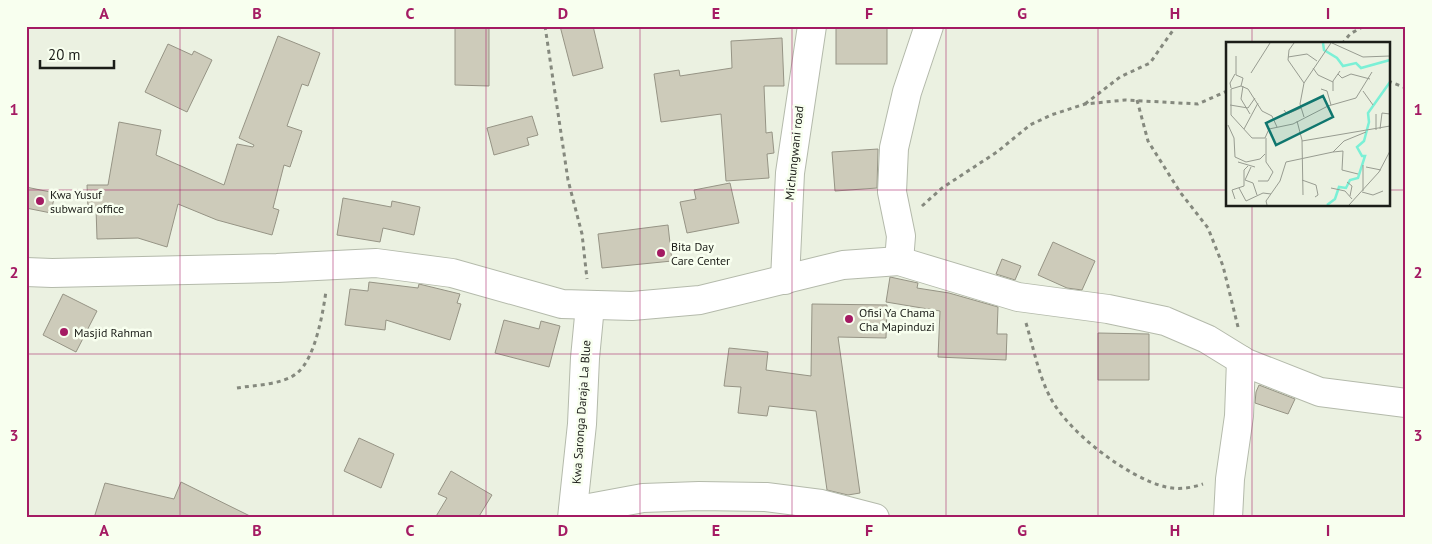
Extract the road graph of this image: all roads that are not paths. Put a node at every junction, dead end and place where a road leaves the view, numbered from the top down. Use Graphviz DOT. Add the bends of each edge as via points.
graph roads {
  1 [pos="812,26"];
  2 [pos="929,26"];
  3 [pos="899,261"];
  4 [pos="26,272"];
  5 [pos="785,280"];
  6 [pos="590,306"];
  7 [pos="1244,362"];
  8 [pos="1406,403"];
  9 [pos="572,514"];
  10 [pos="875,518"];
  11 [pos="1228,518"];
  1 -- 5 [label="street, Michungwani road" via="790,173"];
  2 -- 3 [label="street" via="907,92 894,148 892,192 901,236"];
  3 -- 5 [label="street" via="843,264"];
  3 -- 7 [label="street" via="1018,297 1108,309 1165,321 1207,339"];
  4 -- 6 [label="street" via="376,263 452,273 562,304"];
  5 -- 6 [label="street" via="700,300"];
  6 -- 9 [label="street, Kwa Saronga Daraja La Blue"];
  7 -- 8 [label="street" via="1320,392"];
  7 -- 11 [label="street"];
  9 -- 10 [label="street" via="644,498 708,496 766,497 821,504"];
}
